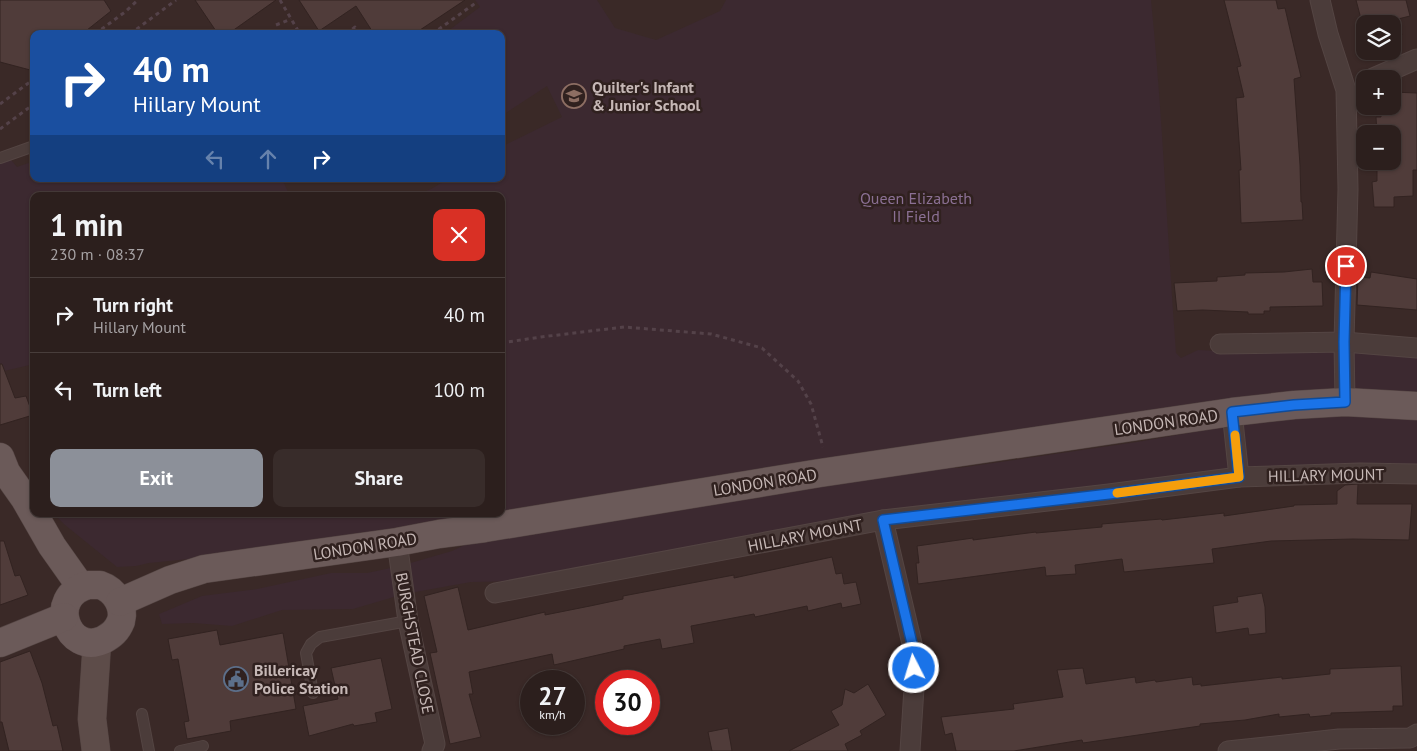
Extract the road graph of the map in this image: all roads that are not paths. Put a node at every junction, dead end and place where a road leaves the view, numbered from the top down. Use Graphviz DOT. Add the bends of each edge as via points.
graph roads {
  1 [pos="1320,0"];
  2 [pos="1417,59"];
  3 [pos="1392,70"];
  4 [pos="1356,86"];
  5 [pos="1346,90"];
  6 [pos="30,147"];
  7 [pos="0,158"];
  8 [pos="1344,342"];
  9 [pos="1220,344"];
  10 [pos="1417,348"];
  11 [pos="1345,402"];
  12 [pos="1417,406"];
  13 [pos="1232,412"];
  14 [pos="0,457"];
  15 [pos="1417,474"];
  16 [pos="1239,477"];
  17 [pos="30,508"];
  18 [pos="35,517"];
  19 [pos="883,520"];
  20 [pos="397,542"];
  21 [pos="81,587"];
  22 [pos="495,593"];
  23 [pos="120,602"];
  24 [pos="64,617"];
  25 [pos="408,621"];
  26 [pos="97,642"];
  27 [pos="0,643"];
  28 [pos="313,693"];
  29 [pos="142,714"];
  30 [pos="1417,734"];
  31 [pos="203,746"];
  32 [pos="433,748"];
  33 [pos="96,751"];
  34 [pos="149,751"];
  35 [pos="180,751"];
  36 [pos="910,751"];
  37 [pos="1228,751"];
  1 -- 5 [label="street"];
  2 -- 3 [label="street"];
  4 -- 5 [label="street"];
  5 -- 8 [label="street" via="1348,189"];
  6 -- 7 [label="lane"];
  8 -- 9 [label="street"];
  8 -- 10 [label="street"];
  8 -- 11 [label="street"];
  11 -- 12 [label="main road, LONDON ROAD"];
  11 -- 13 [label="main road, LONDON ROAD"];
  13 -- 16 [label="street"];
  13 -- 20 [label="main road, LONDON ROAD" via="820,473"];
  14 -- 17 [label="main road"];
  15 -- 16 [label="street, HILLARY MOUNT"];
  16 -- 19 [label="street, HILLARY MOUNT"];
  18 -- 21 [label="main road"];
  19 -- 22 [label="street, HILLARY MOUNT"];
  19 -- 36 [label="street" via="913,648"];
  20 -- 23 [label="main road, LONDON ROAD" via="204,569"];
  20 -- 25 [label="street, BURGHSTEAD CLOSE"];
  21 -- 23 [label="main road" via="100,585"];
  21 -- 24 [label="main road" via="68,599"];
  23 -- 26 [label="main road" via="122,616 118,628 112,636"];
  24 -- 26 [label="main road" via="69,630 77,638"];
  24 -- 27 [label="main road"];
  25 -- 28 [label="lane" via="320,637 306,653"];
  25 -- 32 [label="street, BURGHSTEAD CLOSE"];
  26 -- 33 [label="main road" via="92,719"];
  29 -- 34 [label="lane"];
  30 -- 37 [label="street" via="1410,738 1339,738"];
  31 -- 35 [label="lane"];
}
